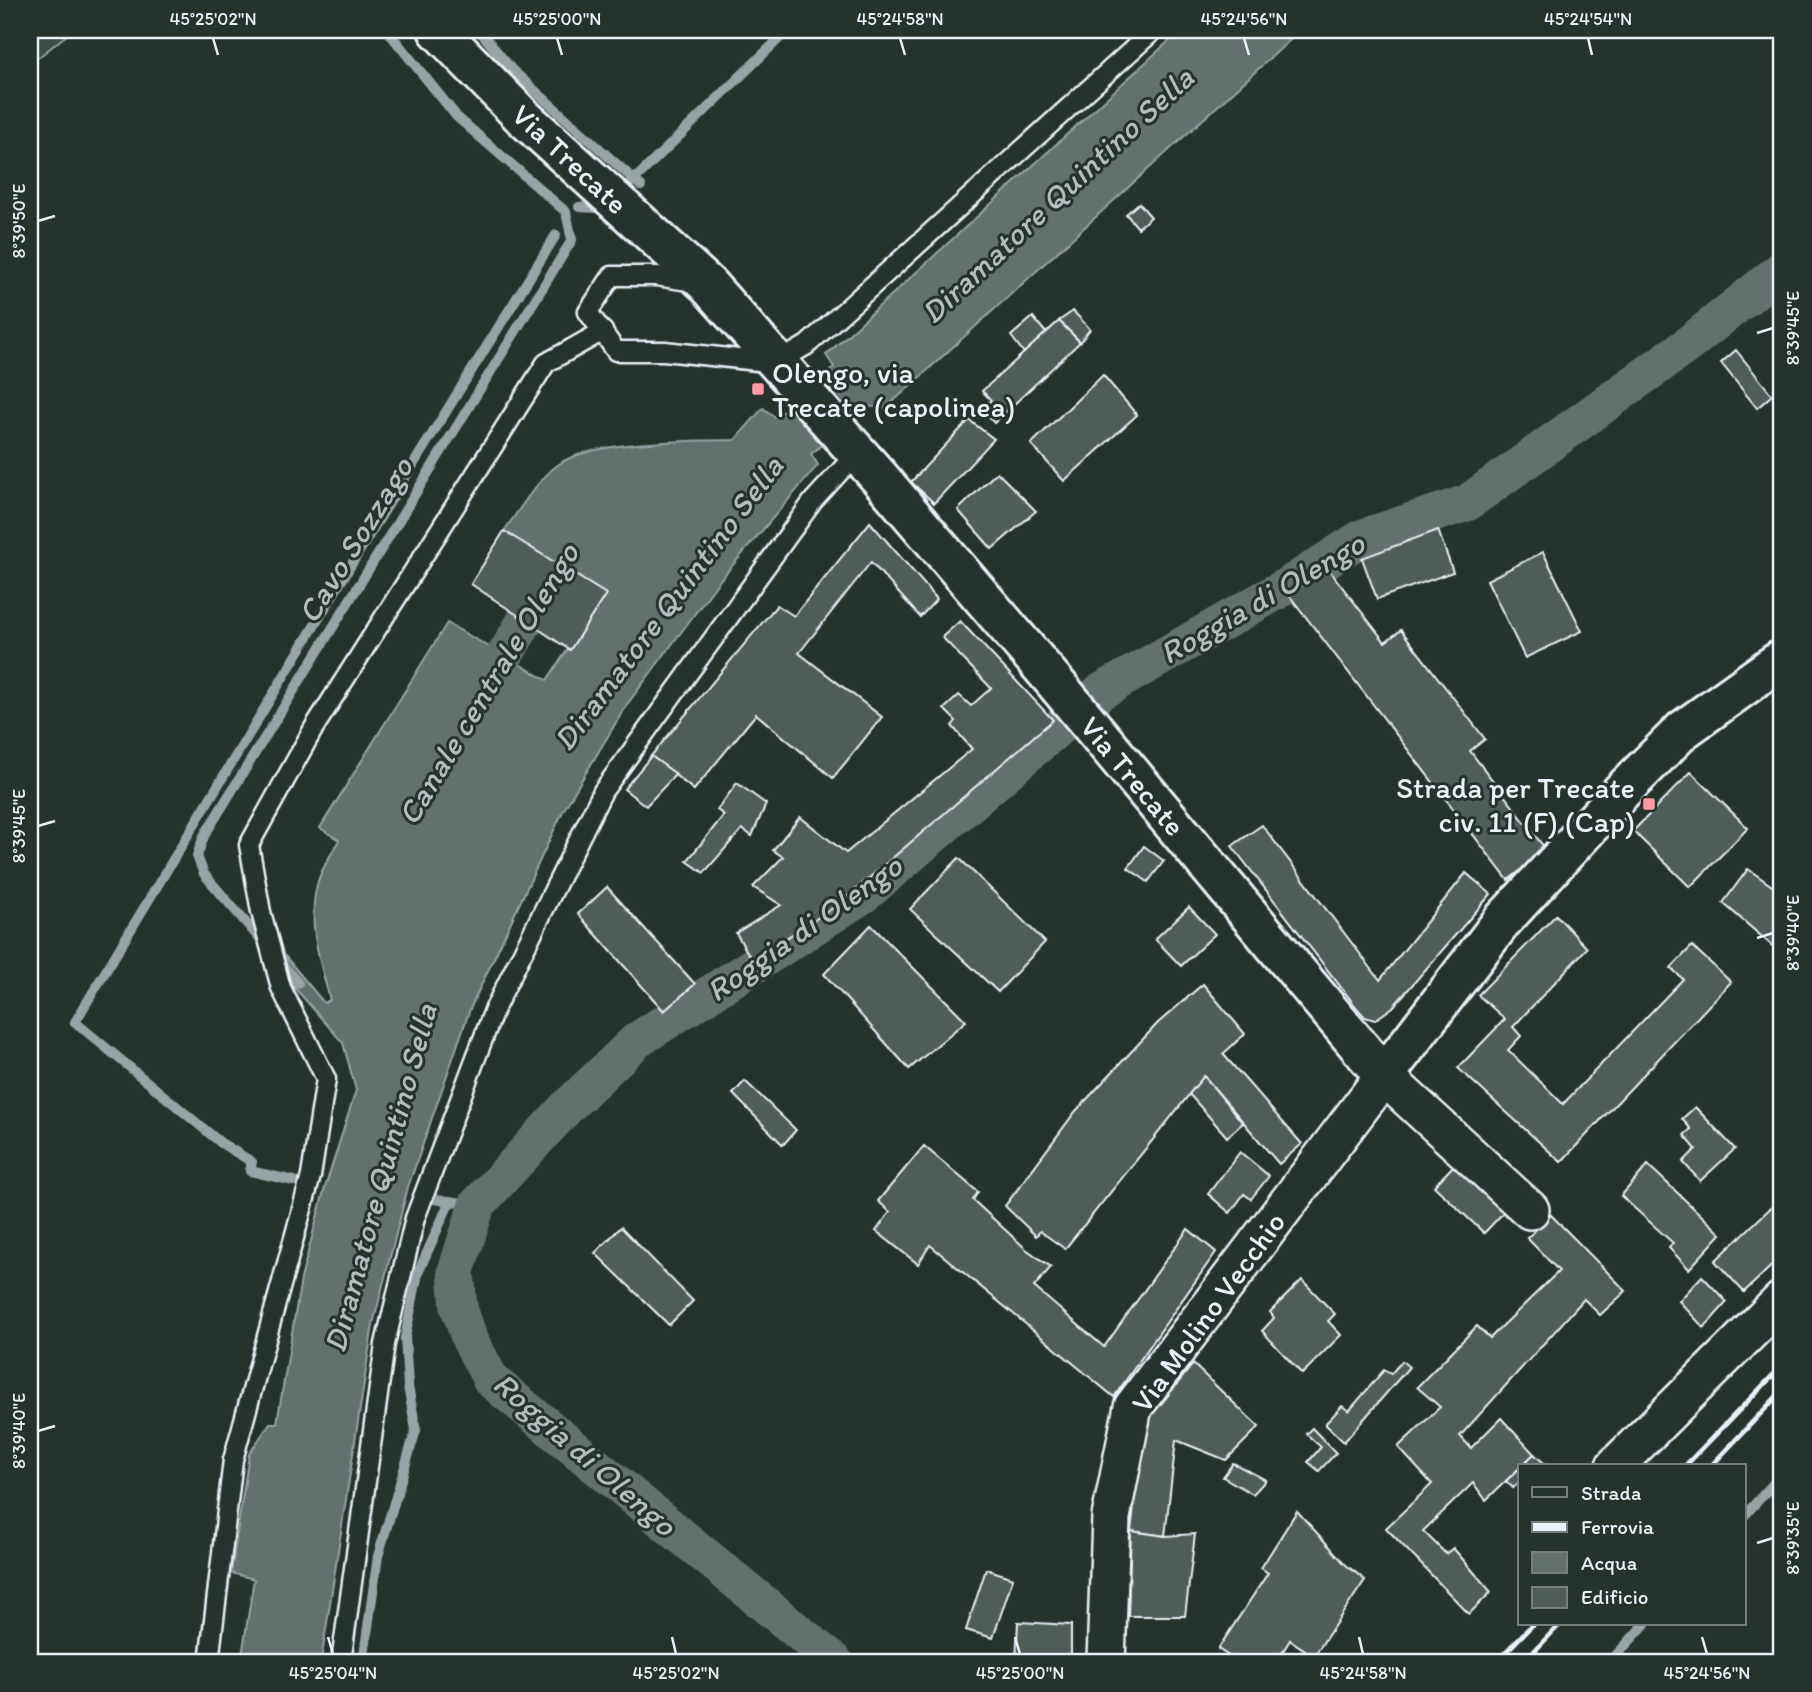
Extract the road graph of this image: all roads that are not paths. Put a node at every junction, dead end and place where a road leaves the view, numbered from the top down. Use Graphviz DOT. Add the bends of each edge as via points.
graph roads {
  1 [pos="438,30"];
  2 [pos="1154,30"];
  3 [pos="707,284"];
  4 [pos="603,331"];
  5 [pos="776,363"];
  6 [pos="858,455"];
  7 [pos="1782,659"];
  8 [pos="1384,1076"];
  9 [pos="1530,1210"];
  10 [pos="1782,1300"];
  11 [pos="1617,1464"];
  12 [pos="209,1662"];
  13 [pos="341,1662"];
  14 [pos="1106,1662"];
  1 -- 3 [label="main road, Via Trecate" via="523,117"];
  2 -- 5 [label="lane" via="807,345"];
  3 -- 4 [label="lane" via="656,276 612,276 588,312"];
  3 -- 5 [label="main road, Via Trecate"];
  4 -- 5 [label="lane" via="616,351 664,351"];
  4 -- 12 [label="lane" via="546,363 315,726 249,845 281,988 326,1079 311,1176 233,1460"];
  5 -- 6 [label="main road, Via Trecate"];
  6 -- 8 [label="main road, Via Trecate" via="1054,680"];
  6 -- 13 [label="lane" via="813,501 603,791 494,1010 415,1218 386,1344"];
  7 -- 8 [label="main road" via="1683,730 1623,790 1503,920"];
  8 -- 9 [label="street, Via Trecate"];
  8 -- 14 [label="street, Via Molino Vecchio" via="1133,1407 1111,1517"];
  10 -- 11 [label="street"];
}
